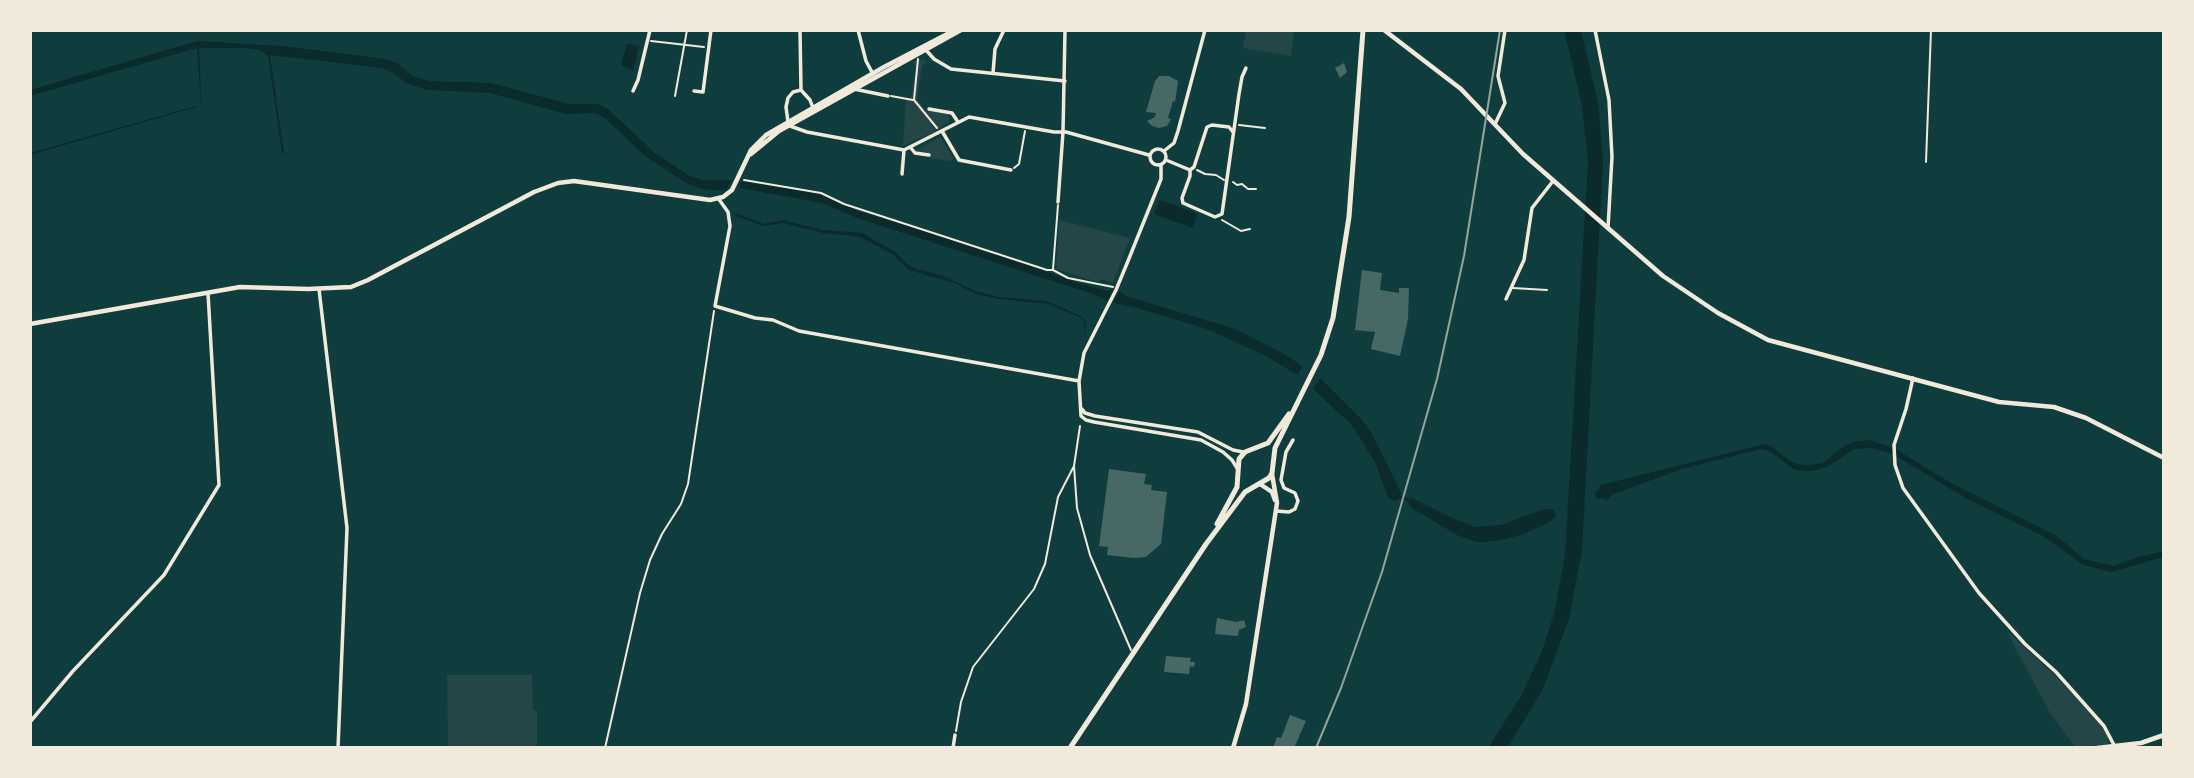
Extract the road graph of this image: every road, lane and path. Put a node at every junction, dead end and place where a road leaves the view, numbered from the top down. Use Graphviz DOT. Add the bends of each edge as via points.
graph roads {
  1 [pos="650,30"];
  2 [pos="687,30"];
  3 [pos="711,30"];
  4 [pos="800,30"];
  5 [pos="858,30"];
  6 [pos="955,30"];
  7 [pos="961,30"];
  8 [pos="1004,30"];
  9 [pos="1065,30"];
  10 [pos="1205,30"];
  11 [pos="1363,30"];
  12 [pos="1384,30"];
  13 [pos="1505,30"];
  14 [pos="1595,30"];
  15 [pos="1931,30"];
  16 [pos="648,40"];
  17 [pos="684,45"];
  18 [pos="709,48"];
  19 [pos="925,49"];
  20 [pos="917,56"];
  21 [pos="1246,68"];
  22 [pos="993,73"];
  23 [pos="873,74"];
  24 [pos="1065,81"];
  25 [pos="853,88"];
  26 [pos="801,90"];
  27 [pos="633,91"];
  28 [pos="695,91"];
  29 [pos="675,96"];
  30 [pos="888,96"];
  31 [pos="914,100"];
  32 [pos="929,109"];
  33 [pos="813,110"];
  34 [pos="958,122"];
  35 [pos="789,124"];
  36 [pos="1235,124"];
  37 [pos="1495,124"];
  38 [pos="1025,127"];
  39 [pos="1265,128"];
  40 [pos="941,131"];
  41 [pos="1063,132"];
  42 [pos="1233,132"];
  43 [pos="911,148"];
  44 [pos="904,150"];
  45 [pos="1164,151"];
  46 [pos="929,155"];
  47 [pos="1149,155"];
  48 [pos="1166,160"];
  49 [pos="1926,162"];
  50 [pos="1161,165"];
  51 [pos="1192,169"];
  52 [pos="1011,170"];
  53 [pos="902,174"];
  54 [pos="737,179"];
  55 [pos="1227,181"];
  56 [pos="1553,181"];
  57 [pos="1256,189"];
  58 [pos="718,198"];
  59 [pos="1058,202"];
  60 [pos="1219,217"];
  61 [pos="1606,226"];
  62 [pos="1250,229"];
  63 [pos="1053,270"];
  64 [pos="1511,288"];
  65 [pos="320,289"];
  66 [pos="1117,289"];
  67 [pos="1547,290"];
  68 [pos="208,293"];
  69 [pos="1506,299"];
  70 [pos="715,306"];
  71 [pos="30,324"];
  72 [pos="1913,378"];
  73 [pos="1079,382"];
  74 [pos="1301,398"];
  75 [pos="1080,405"];
  76 [pos="1080,426"];
  77 [pos="1293,440"];
  78 [pos="1255,449"];
  79 [pos="1245,452"];
  80 [pos="2164,458"];
  81 [pos="1272,461"];
  82 [pos="1074,466"];
  83 [pos="1238,470"];
  84 [pos="1272,473"];
  85 [pos="1258,484"];
  86 [pos="1276,509"];
  87 [pos="1206,544"];
  88 [pos="1134,652"];
  89 [pos="30,722"];
  90 [pos="2164,735"];
  91 [pos="955,736"];
  92 [pos="2114,745"];
  93 [pos="338,748"];
  94 [pos="605,748"];
  95 [pos="953,748"];
  96 [pos="1070,748"];
  97 [pos="1233,748"];
  98 [pos="2097,748"];
  1 -- 16 [label="street"];
  2 -- 17 [label="path"];
  3 -- 18 [label="street"];
  4 -- 26 [label="street"];
  5 -- 23 [label="street"];
  6 -- 19 [label="street"];
  7 -- 19 [label="street"];
  8 -- 22 [label="street" via="995,49"];
  9 -- 24 [label="street"];
  10 -- 45 [label="street" via="1174,143"];
  11 -- 74 [label="main road" via="1341,274 1333,317"];
  12 -- 37 [label="street" via="1461,89"];
  13 -- 37 [label="street" via="1498,76 1505,103"];
  14 -- 61 [label="street" via="1609,100 1612,158"];
  15 -- 49 [label="path"];
  16 -- 17 [label="path"];
  16 -- 27 [label="street"];
  17 -- 18 [label="path"];
  17 -- 29 [label="path"];
  18 -- 28 [label="street" via="703,92"];
  19 -- 20 [label="street"];
  19 -- 22 [label="street" via="947,68"];
  19 -- 23 [label="street"];
  20 -- 25 [label="street"];
  20 -- 31 [label="path"];
  21 -- 36 [label="street"];
  22 -- 24 [label="street"];
  23 -- 25 [label="street"];
  24 -- 41 [label="street"];
  25 -- 30 [label="street"];
  25 -- 33 [label="street"];
  26 -- 33 [label="street"];
  26 -- 35 [label="street" via="788,98"];
  30 -- 31 [label="path"];
  31 -- 40 [label="path"];
  32 -- 34 [label="street" via="951,113"];
  33 -- 35 [label="street"];
  34 -- 38 [label="street" via="969,117"];
  34 -- 40 [label="street"];
  35 -- 44 [label="street" via="807,132"];
  35 -- 54 [label="street" via="766,135 751,150"];
  36 -- 39 [label="path"];
  36 -- 42 [label="street"];
  37 -- 56 [label="street"];
  38 -- 41 [label="street"];
  38 -- 52 [label="path" via="1019,164"];
  40 -- 43 [label="street"];
  40 -- 52 [label="street" via="960,160"];
  41 -- 47 [label="street"];
  41 -- 59 [label="street"];
  42 -- 51 [label="street" via="1229,127 1207,127"];
  42 -- 55 [label="street"];
  43 -- 44 [label="street"];
  43 -- 46 [label="street"];
  44 -- 53 [label="street"];
  45 -- 47 [label="street" via="1155,149"];
  45 -- 48 [label="street"];
  47 -- 50 [label="street" via="1153,164"];
  48 -- 50 [label="street"];
  48 -- 51 [label="street"];
  50 -- 66 [label="street" via="1161,179"];
  51 -- 55 [label="path"];
  51 -- 60 [label="street" via="1183,203"];
  54 -- 58 [label="street" via="732,190"];
  54 -- 63 [label="path" via="821,193"];
  55 -- 57 [label="path"];
  55 -- 60 [label="street"];
  56 -- 61 [label="street"];
  56 -- 64 [label="street" via="1532,208 1524,260"];
  58 -- 65 [label="street" via="558,183 368,280 351,287"];
  58 -- 70 [label="street" via="728,212 730,226"];
  59 -- 63 [label="path"];
  60 -- 62 [label="path" via="1241,231"];
  61 -- 72 [label="street" via="1663,276 1768,340"];
  63 -- 66 [label="path" via="1084,283"];
  64 -- 67 [label="lane"];
  64 -- 69 [label="street"];
  65 -- 68 [label="street" via="240,287"];
  65 -- 93 [label="street" via="347,536"];
  66 -- 73 [label="street" via="1084,353"];
  68 -- 71 [label="street"];
  68 -- 89 [label="street" via="219,485 164,575"];
  70 -- 73 [label="street" via="799,331"];
  70 -- 94 [label="path" via="688,484 650,560"];
  72 -- 80 [label="street" via="1998,402 2054,407"];
  72 -- 92 [label="street" via="1894,445 1903,488 1979,593 2104,726"];
  73 -- 75 [label="street"];
  74 -- 78 [label="main road" via="1268,443"];
  74 -- 81 [label="main road"];
  75 -- 79 [label="street" via="1089,415 1190,430"];
  75 -- 83 [label="street" via="1086,420 1201,440 1233,460"];
  76 -- 82 [label="path"];
  77 -- 86 [label="street" via="1280,480 1298,501 1289,512"];
  78 -- 79 [label="main road"];
  78 -- 81 [label="main road"];
  79 -- 83 [label="main road"];
  81 -- 84 [label="main road"];
  82 -- 88 [label="path" via="1077,508 1090,555 1128,648"];
  82 -- 91 [label="path" via="1058,497 1045,564 1034,589 973,667"];
  83 -- 85 [label="main road" via="1246,482"];
  83 -- 87 [label="main road" via="1237,487"];
  84 -- 85 [label="main road"];
  84 -- 86 [label="street"];
  85 -- 86 [label="street" via="1272,492"];
  85 -- 87 [label="main road" via="1245,492"];
  86 -- 97 [label="street" via="1246,704"];
  87 -- 88 [label="main road"];
  88 -- 96 [label="main road"];
  90 -- 92 [label="street"];
  91 -- 95 [label="street"];
  92 -- 98 [label="street"];
}
